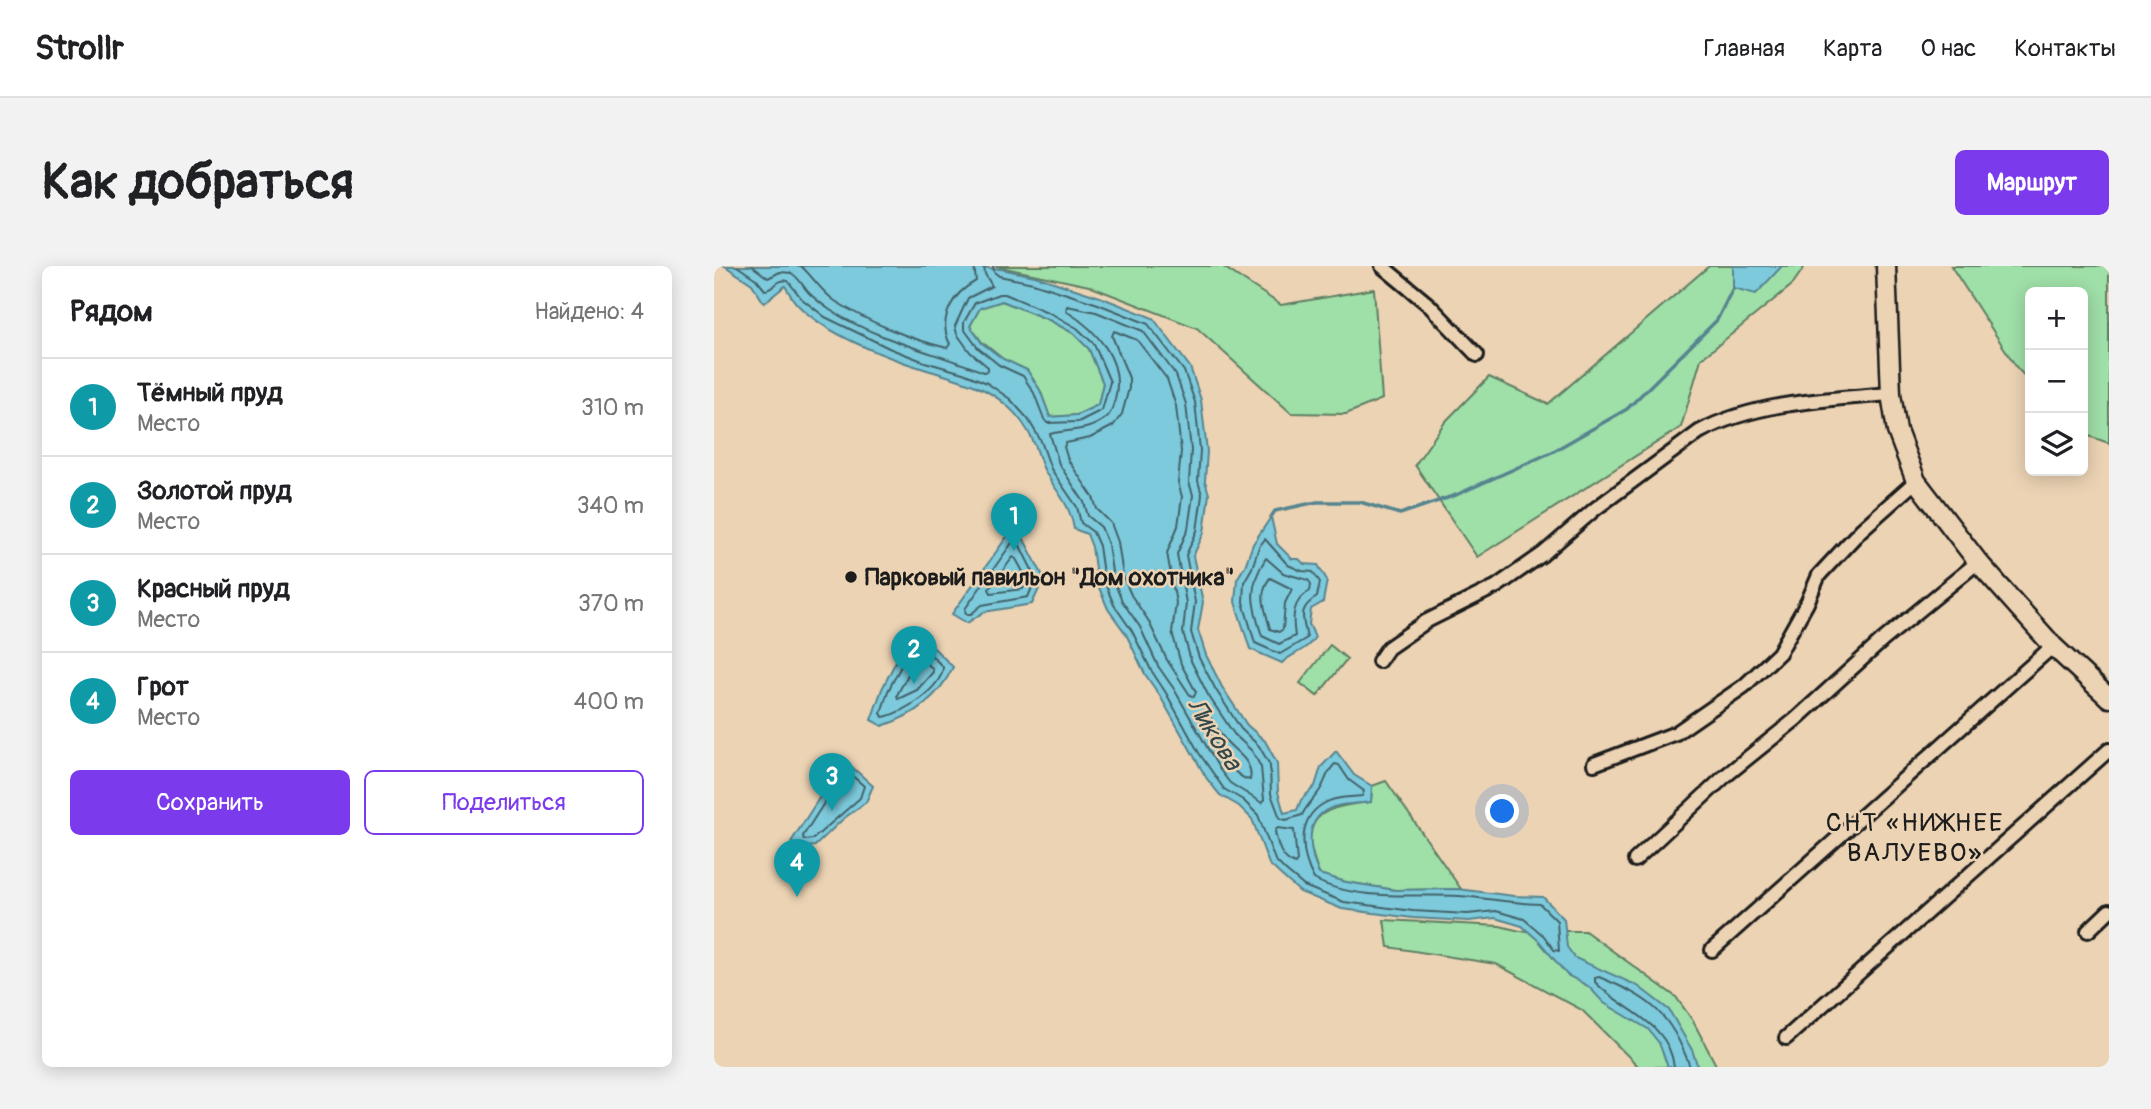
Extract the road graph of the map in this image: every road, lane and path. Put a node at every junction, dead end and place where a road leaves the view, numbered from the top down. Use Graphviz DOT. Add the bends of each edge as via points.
graph roads {
  1 [pos="1382,266"];
  2 [pos="1886,266"];
  3 [pos="1477,355"];
  4 [pos="1891,394"];
  5 [pos="1916,481"];
  6 [pos="1978,562"];
  7 [pos="2053,646"];
  8 [pos="1379,661"];
  9 [pos="2109,698"];
  10 [pos="2109,750"];
  11 [pos="1594,764"];
  12 [pos="1634,859"];
  13 [pos="2109,911"];
  14 [pos="2088,931"];
  15 [pos="1712,950"];
  16 [pos="1786,1038"];
  1 -- 3 [label="street" via="1429,304"];
  2 -- 4 [label="street"];
  4 -- 5 [label="street" via="1897,431"];
  4 -- 8 [label="street" via="1796,403 1717,422 1595,509 1543,554 1497,586 1427,621 1388,648"];
  5 -- 6 [label="street"];
  5 -- 11 [label="street" via="1819,575 1779,653 1744,685 1676,733"];
  6 -- 7 [label="street"];
  6 -- 12 [label="street"];
  7 -- 9 [label="street"];
  7 -- 15 [label="street"];
  10 -- 16 [label="street"];
  13 -- 14 [label="street"];
}
